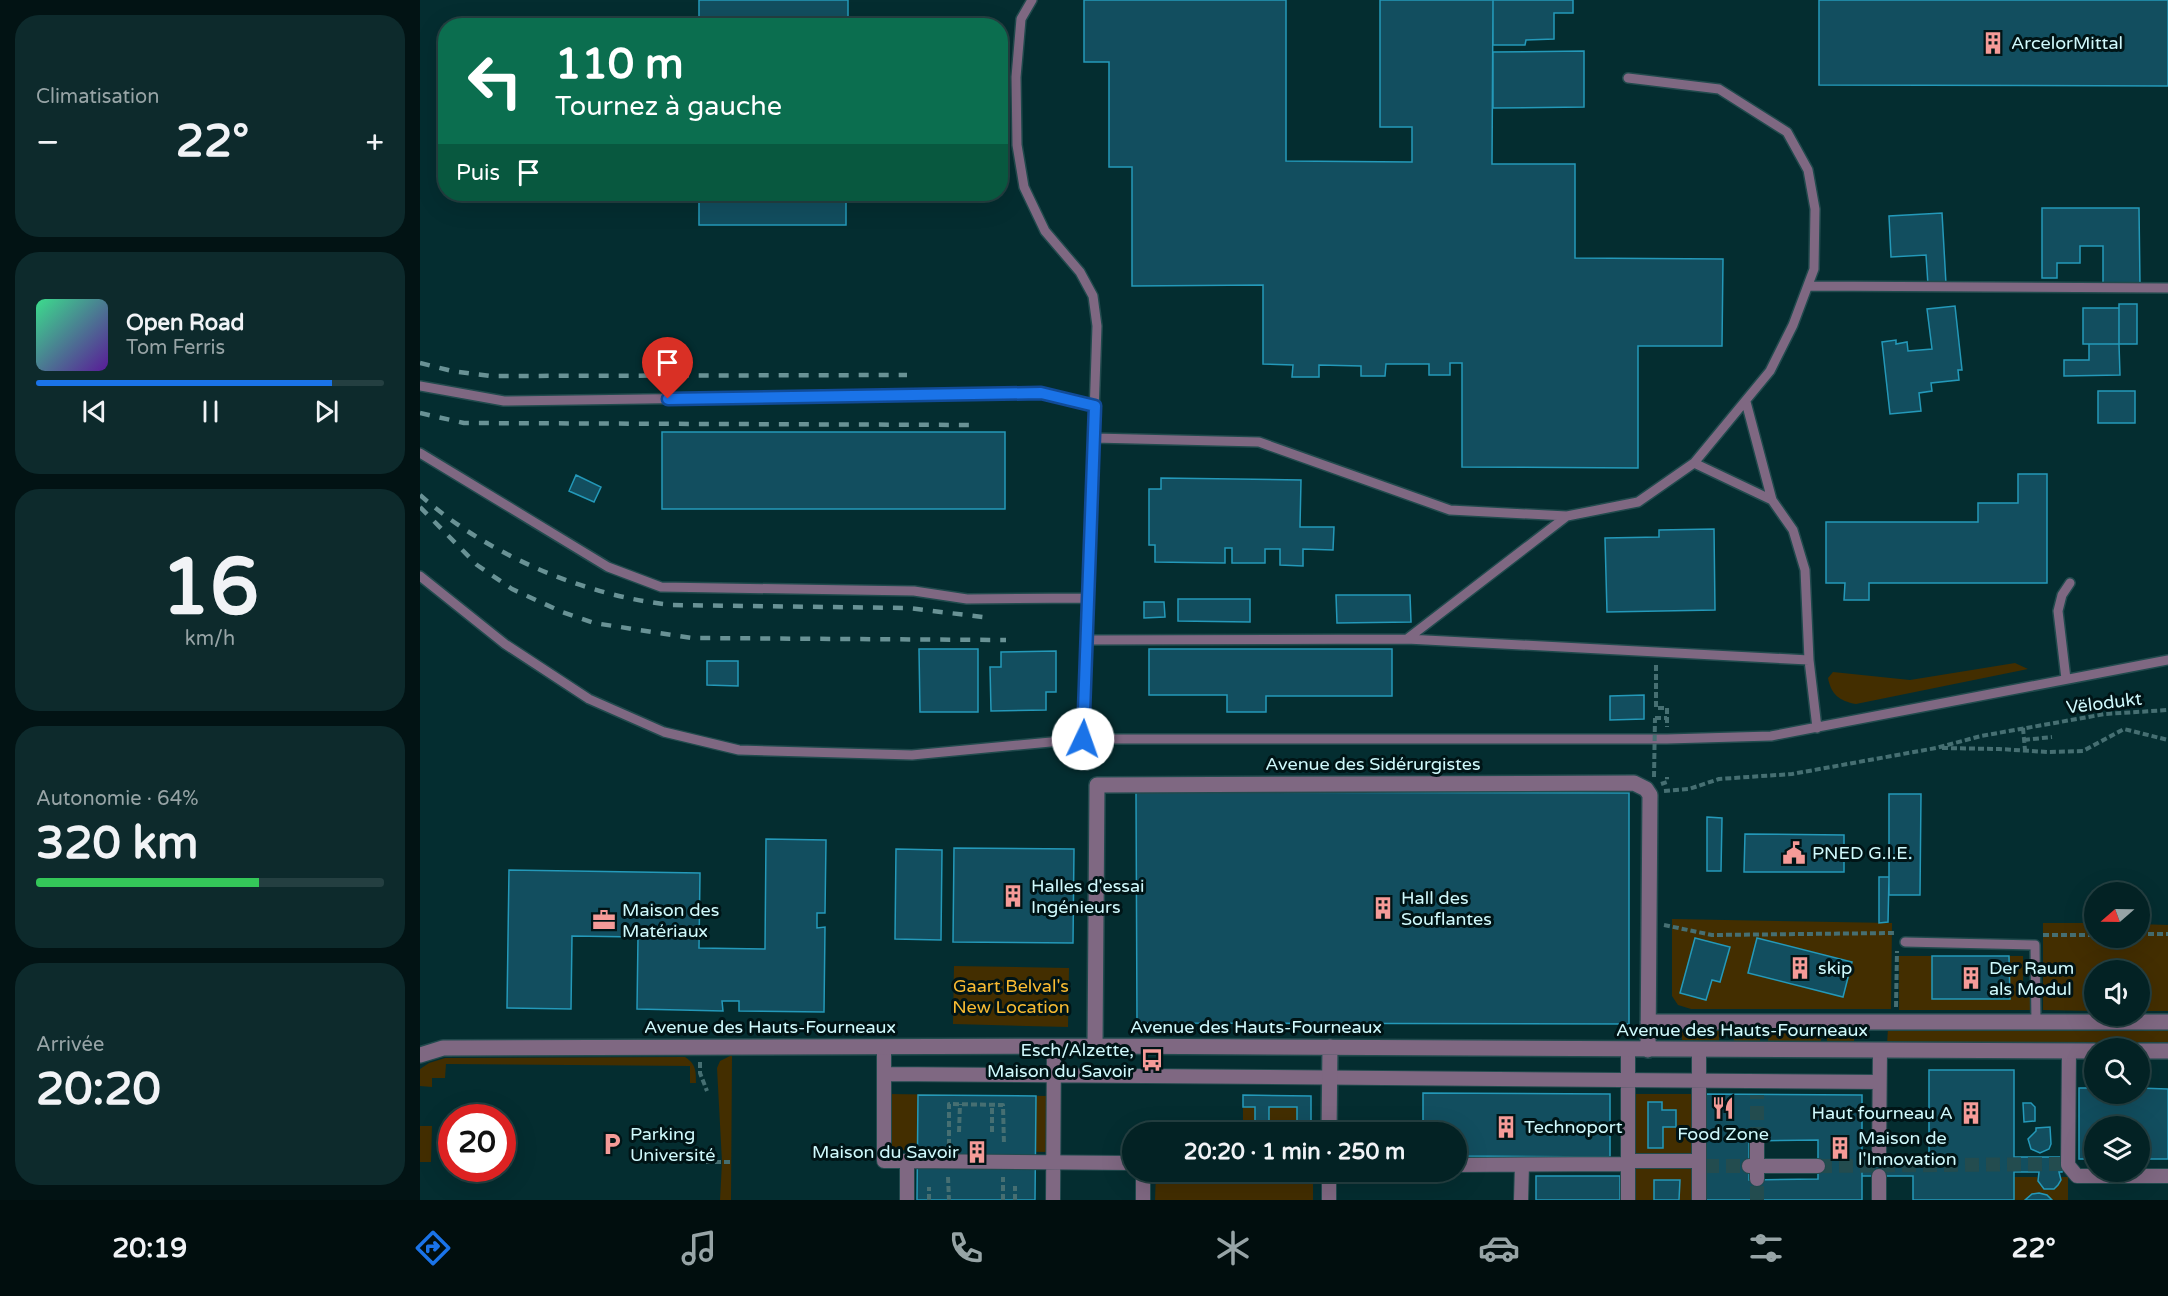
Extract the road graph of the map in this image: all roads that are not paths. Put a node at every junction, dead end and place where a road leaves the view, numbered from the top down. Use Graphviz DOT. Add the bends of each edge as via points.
graph roads {
  1 [pos="1032,0"];
  2 [pos="1628,78"];
  3 [pos="1808,286"];
  4 [pos="2168,288"];
  5 [pos="420,386"];
  6 [pos="1746,402"];
  7 [pos="1095,406"];
  8 [pos="1094,438"];
  9 [pos="420,453"];
  10 [pos="1694,463"];
  11 [pos="1772,500"];
  12 [pos="1567,516"];
  13 [pos="420,576"];
  14 [pos="2070,584"];
  15 [pos="1089,598"];
  16 [pos="1407,639"];
  17 [pos="1088,640"];
  18 [pos="1809,660"];
  19 [pos="2168,660"];
  20 [pos="2066,680"];
  21 [pos="1817,728"];
  22 [pos="1083,739"];
  23 [pos="1905,942"];
  24 [pos="1648,1022"];
  25 [pos="2036,1023"];
  26 [pos="2168,1023"];
  27 [pos="1054,1046"];
  28 [pos="1095,1046"];
  29 [pos="884,1047"];
  30 [pos="1330,1047"];
  31 [pos="1628,1049"];
  32 [pos="1648,1050"];
  33 [pos="1699,1050"];
  34 [pos="1880,1050"];
  35 [pos="2069,1051"];
  36 [pos="2084,1051"];
  37 [pos="2150,1051"];
  38 [pos="2168,1051"];
  39 [pos="420,1055"];
  40 [pos="884,1074"];
  41 [pos="1054,1074"];
  42 [pos="1330,1077"];
  43 [pos="1628,1080"];
  44 [pos="1699,1080"];
  45 [pos="1880,1082"];
  46 [pos="1329,1122"];
  47 [pos="1757,1141"];
  48 [pos="1879,1156"];
  49 [pos="907,1161"];
  50 [pos="1054,1162"];
  51 [pos="1122,1163"];
  52 [pos="1628,1163"];
  53 [pos="1701,1164"];
  54 [pos="1467,1165"];
  55 [pos="1522,1165"];
  56 [pos="1818,1166"];
  57 [pos="1880,1176"];
  58 [pos="2168,1176"];
  59 [pos="1143,1182"];
  60 [pos="1329,1182"];
  61 [pos="907,1200"];
  62 [pos="1053,1200"];
  63 [pos="1143,1200"];
  64 [pos="1329,1200"];
  65 [pos="1521,1200"];
  66 [pos="1628,1200"];
  67 [pos="1699,1200"];
  68 [pos="1879,1200"];
  1 -- 7 [label="lane" via="1021,19 1016,77 1017,145 1024,187 1045,231 1080,272 1093,296 1097,326"];
  2 -- 3 [label="lane" via="1719,89 1787,132 1808,170 1815,209 1814,269"];
  3 -- 4 [label="lane"];
  3 -- 6 [label="lane" via="1770,371"];
  5 -- 7 [label="lane" via="504,401 1041,393"];
  6 -- 10 [label="lane"];
  6 -- 11 [label="lane"];
  7 -- 8 [label="lane"];
  8 -- 12 [label="lane" via="1259,442 1450,510"];
  8 -- 15 [label="lane"];
  9 -- 15 [label="lane" via="608,567 662,587 914,591 967,599"];
  10 -- 11 [label="lane"];
  10 -- 12 [label="lane" via="1638,502"];
  11 -- 18 [label="lane" via="1793,530 1805,570"];
  12 -- 16 [label="lane"];
  13 -- 22 [label="lane" via="506,644 589,699 664,732 739,750 912,755"];
  14 -- 20 [label="lane" via="2058,611"];
  15 -- 17 [label="lane"];
  16 -- 17 [label="lane"];
  16 -- 18 [label="lane"];
  17 -- 22 [label="lane"];
  18 -- 21 [label="lane"];
  19 -- 20 [label="lane"];
  20 -- 21 [label="lane"];
  21 -- 22 [label="lane" via="1771,736 1667,739"];
  23 -- 25 [label="lane" via="2036,945"];
  24 -- 25 [label="street, Avenue des Hauts-Fourneaux"];
  24 -- 28 [label="street, Avenue des Sidérurgistes" via="1650,795 1634,783 1097,784"];
  24 -- 32 [label="street"];
  25 -- 26 [label="street, Avenue des Hauts-Fourneaux"];
  27 -- 28 [label="street, Avenue des Hauts-Fourneaux"];
  27 -- 29 [label="street, Avenue des Hauts-Fourneaux"];
  27 -- 41 [label="street"];
  28 -- 30 [label="street, Avenue des Hauts-Fourneaux"];
  29 -- 39 [label="street, Avenue des Hauts-Fourneaux" via="443,1048"];
  29 -- 40 [label="street"];
  30 -- 31 [label="street, Avenue des Hauts-Fourneaux"];
  30 -- 42 [label="street"];
  31 -- 32 [label="street, Avenue des Hauts-Fourneaux"];
  31 -- 43 [label="street"];
  32 -- 33 [label="street, Avenue des Hauts-Fourneaux"];
  33 -- 34 [label="street, Avenue des Hauts-Fourneaux"];
  33 -- 44 [label="street"];
  34 -- 35 [label="street, Avenue des Hauts-Fourneaux"];
  34 -- 45 [label="street"];
  35 -- 36 [label="street, Avenue des Hauts-Fourneaux"];
  35 -- 58 [label="street" via="2065,1164 2078,1176"];
  37 -- 38 [label="street"];
  40 -- 41 [label="street"];
  40 -- 49 [label="street" via="884,1161"];
  41 -- 42 [label="street"];
  41 -- 50 [label="street"];
  42 -- 43 [label="street"];
  42 -- 46 [label="street"];
  43 -- 44 [label="street"];
  43 -- 52 [label="street"];
  44 -- 45 [label="street" via="1757,1088"];
  44 -- 53 [label="street"];
  45 -- 48 [label="street"];
  47 -- 56 [label="street" via="1755,1170"];
  49 -- 50 [label="street"];
  49 -- 61 [label="street"];
  50 -- 51 [label="street"];
  50 -- 62 [label="street"];
  52 -- 53 [label="street"];
  52 -- 55 [label="street"];
  52 -- 66 [label="street"];
  53 -- 67 [label="street"];
  54 -- 55 [label="street"];
  55 -- 65 [label="street"];
  57 -- 68 [label="street"];
  59 -- 63 [label="street"];
  60 -- 64 [label="street"];
}
